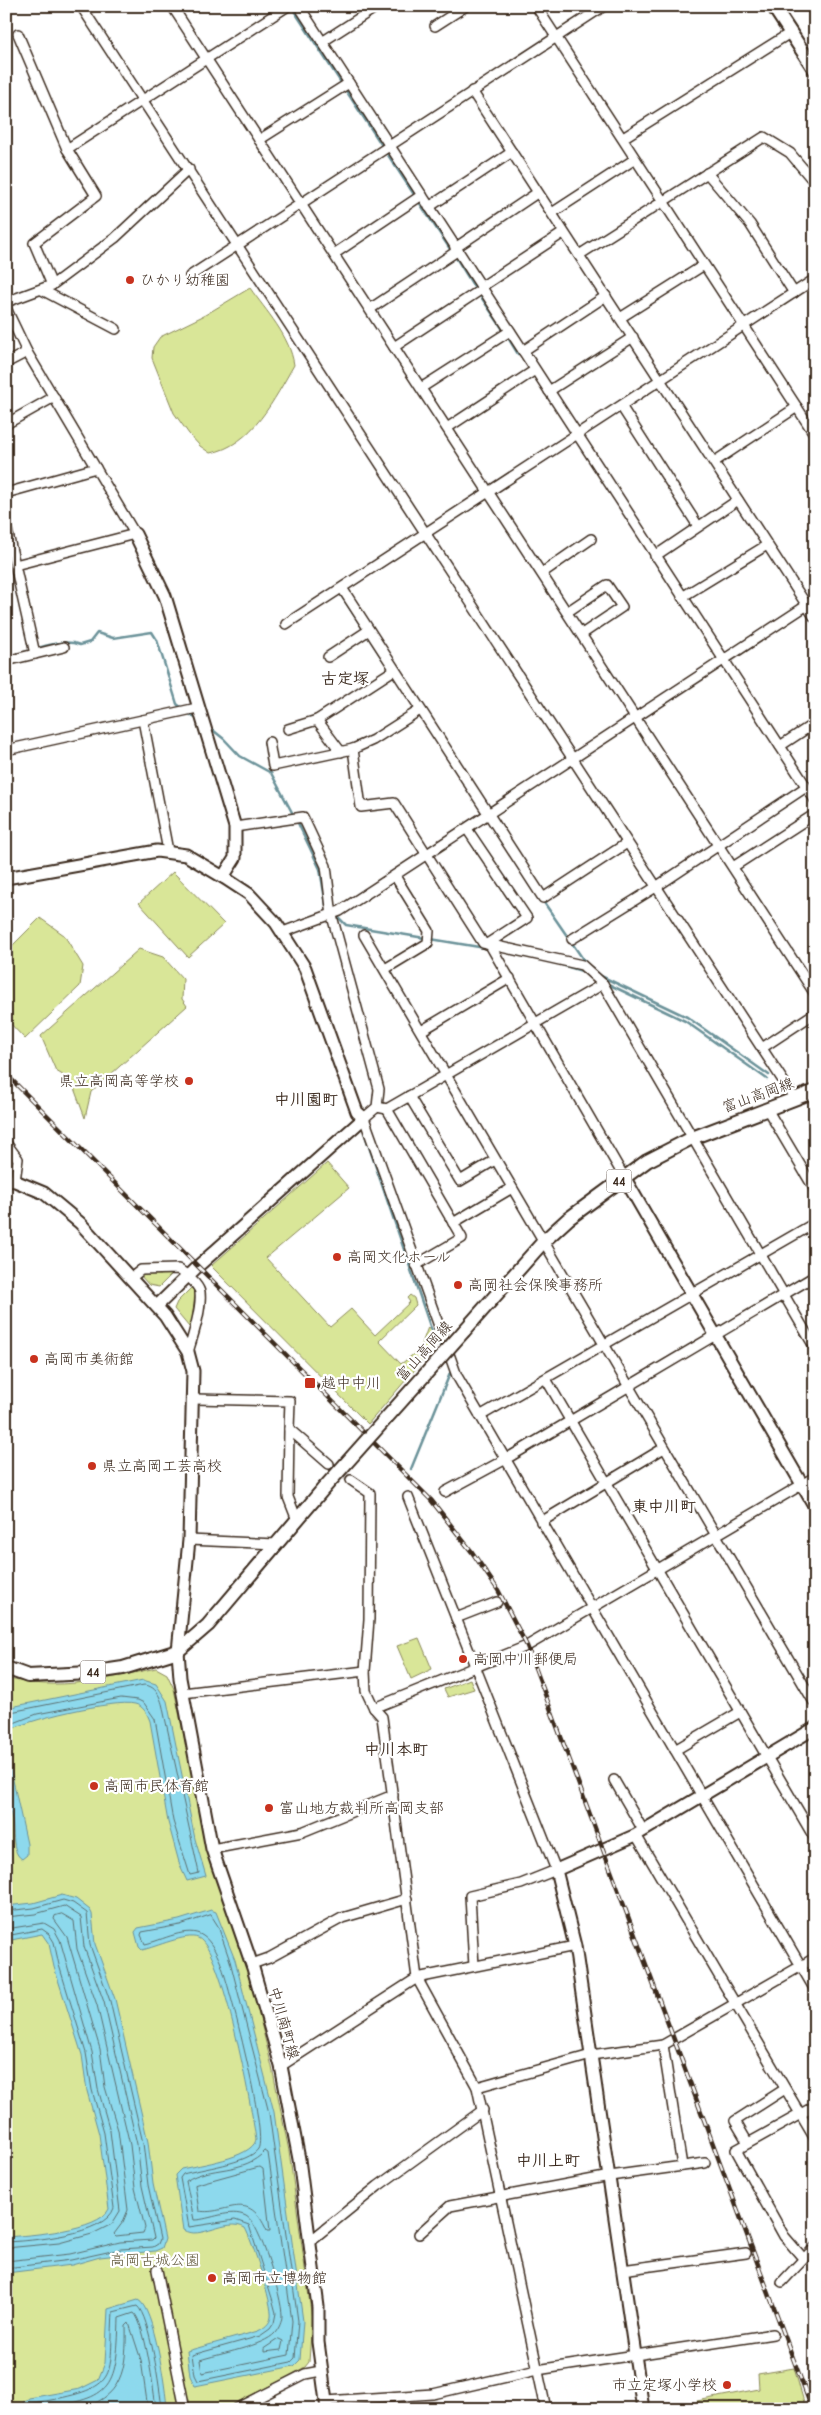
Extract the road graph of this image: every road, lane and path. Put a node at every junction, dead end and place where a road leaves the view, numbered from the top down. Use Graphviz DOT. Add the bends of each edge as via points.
graph roads {
  1 [pos="81,6"];
  2 [pos="172,6"];
  3 [pos="288,6"];
  4 [pos="299,6"];
  5 [pos="378,6"];
  6 [pos="466,6"];
  7 [pos="536,6"];
  8 [pos="604,6"];
  9 [pos="773,6"];
  10 [pos="435,26"];
  11 [pos="790,33"];
  12 [pos="18,34"];
  13 [pos="556,38"];
  14 [pos="322,42"];
  15 [pos="206,59"];
  16 [pos="815,70"];
  17 [pos="346,85"];
  18 [pos="472,91"];
  19 [pos="143,100"];
  20 [pos="623,138"];
  21 [pos="259,140"];
  22 [pos="386,148"];
  23 [pos="67,149"];
  24 [pos="512,152"];
  25 [pos="635,159"];
  26 [pos="189,169"];
  27 [pos="707,173"];
  28 [pos="815,184"];
  29 [pos="537,193"];
  30 [pos="418,197"];
  31 [pos="663,202"];
  32 [pos="301,205"];
  33 [pos="429,207"];
  34 [pos="552,213"];
  35 [pos="563,233"];
  36 [pos="238,246"];
  37 [pos="454,252"];
  38 [pos="334,254"];
  39 [pos="579,255"];
  40 [pos="704,265"];
  41 [pos="190,276"];
  42 [pos="815,279"];
  43 [pos="52,285"];
  44 [pos="42,290"];
  45 [pos="480,290"];
  46 [pos="794,293"];
  47 [pos="606,296"];
  48 [pos="6,302"];
  49 [pos="6,308"];
  50 [pos="370,309"];
  51 [pos="620,318"];
  52 [pos="744,326"];
  53 [pos="116,329"];
  54 [pos="507,333"];
  55 [pos="633,337"];
  56 [pos="394,347"];
  57 [pos="522,351"];
  58 [pos="28,352"];
  59 [pos="6,363"];
  60 [pos="535,370"];
  61 [pos="660,380"];
  62 [pos="421,388"];
  63 [pos="548,391"];
  64 [pos="54,397"];
  65 [pos="621,406"];
  66 [pos="797,407"];
  67 [pos="6,424"];
  68 [pos="447,428"];
  69 [pos="577,434"];
  70 [pos="815,434"];
  71 [pos="714,462"];
  72 [pos="96,468"];
  73 [pos="488,491"];
  74 [pos="6,492"];
  75 [pos="738,500"];
  76 [pos="6,525"];
  77 [pos="698,526"];
  78 [pos="135,534"];
  79 [pos="426,534"];
  80 [pos="591,539"];
  81 [pos="767,545"];
  82 [pos="655,556"];
  83 [pos="15,565"];
  84 [pos="542,573"];
  85 [pos="342,588"];
  86 [pos="682,597"];
  87 [pos="815,600"];
  88 [pos="806,605"];
  89 [pos="568,612"];
  90 [pos="815,618"];
  91 [pos="286,624"];
  92 [pos="369,630"];
  93 [pos="582,634"];
  94 [pos="64,647"];
  95 [pos="35,654"];
  96 [pos="328,657"];
  97 [pos="724,660"];
  98 [pos="6,661"];
  99 [pos="394,670"];
  100 [pos="197,708"];
  101 [pos="420,710"];
  102 [pos="637,718"];
  103 [pos="143,720"];
  104 [pos="317,720"];
  105 [pos="815,723"];
  106 [pos="288,729"];
  107 [pos="270,742"];
  108 [pos="780,746"];
  109 [pos="352,749"];
  110 [pos="6,750"];
  111 [pos="341,752"];
  112 [pos="572,759"];
  113 [pos="806,787"];
  114 [pos="815,800"];
  115 [pos="815,814"];
  116 [pos="488,815"];
  117 [pos="234,827"];
  118 [pos="467,829"];
  119 [pos="627,843"];
  120 [pos="718,844"];
  121 [pos="168,852"];
  122 [pos="426,856"];
  123 [pos="733,867"];
  124 [pos="395,876"];
  125 [pos="223,877"];
  126 [pos="6,878"];
  127 [pos="656,887"];
  128 [pos="334,912"];
  129 [pos="283,932"];
  130 [pos="364,935"];
  131 [pos="572,939"];
  132 [pos="488,944"];
  133 [pos="385,969"];
  134 [pos="510,978"];
  135 [pos="603,984"];
  136 [pos="815,994"];
  137 [pos="815,1013"];
  138 [pos="536,1023"];
  139 [pos="421,1030"];
  140 [pos="762,1048"];
  141 [pos="446,1075"];
  142 [pos="815,1091"];
  143 [pos="409,1096"];
  144 [pos="795,1099"];
  145 [pos="377,1107"];
  146 [pos="387,1109"];
  147 [pos="767,1109"];
  148 [pos="364,1118"];
  149 [pos="692,1138"];
  150 [pos="6,1144"];
  151 [pos="495,1160"];
  152 [pos="624,1177"];
  153 [pos="11,1180"];
  154 [pos="512,1188"];
  155 [pos="815,1190"];
  156 [pos="453,1222"];
  157 [pos="815,1222"];
  158 [pos="544,1241"];
  159 [pos="760,1255"];
  160 [pos="416,1265"];
  161 [pos="188,1276"];
  162 [pos="815,1276"];
  163 [pos="131,1278"];
  164 [pos="691,1294"];
  165 [pos="784,1294"];
  166 [pos="157,1306"];
  167 [pos="715,1336"];
  168 [pos="605,1345"];
  169 [pos="815,1348"];
  170 [pos="188,1352"];
  171 [pos="546,1379"];
  172 [pos="629,1386"];
  173 [pos="194,1399"];
  174 [pos="480,1416"];
  175 [pos="569,1421"];
  176 [pos="289,1429"];
  177 [pos="664,1448"];
  178 [pos="506,1459"];
  179 [pos="329,1464"];
  180 [pos="815,1478"];
  181 [pos="351,1480"];
  182 [pos="606,1484"];
  183 [pos="802,1485"];
  184 [pos="445,1492"];
  185 [pos="408,1497"];
  186 [pos="815,1507"];
  187 [pos="297,1520"];
  188 [pos="541,1522"];
  189 [pos="716,1536"];
  190 [pos="189,1540"];
  191 [pos="276,1544"];
  192 [pos="658,1570"];
  193 [pos="496,1602"];
  194 [pos="592,1608"];
  195 [pos="456,1618"];
  196 [pos="178,1651"];
  197 [pos="475,1666"];
  198 [pos="6,1668"];
  199 [pos="365,1671"];
  200 [pos="183,1693"];
  201 [pos="815,1704"];
  202 [pos="374,1708"];
  203 [pos="740,1712"];
  204 [pos="815,1728"];
  205 [pos="675,1750"];
  206 [pos="765,1756"];
  207 [pos="614,1780"];
  208 [pos="393,1795"];
  209 [pos="702,1796"];
  210 [pos="639,1833"];
  211 [pos="815,1839"];
  212 [pos="212,1848"];
  213 [pos="556,1870"];
  214 [pos="407,1899"];
  215 [pos="575,1946"];
  216 [pos="815,1958"];
  217 [pos="252,1964"];
  218 [pos="474,1966"];
  219 [pos="801,1966"];
  220 [pos="417,1978"];
  221 [pos="815,1990"];
  222 [pos="734,2004"];
  223 [pos="663,2045"];
  224 [pos="591,2055"];
  225 [pos="281,2066"];
  226 [pos="477,2087"];
  227 [pos="785,2089"];
  228 [pos="815,2106"];
  229 [pos="483,2110"];
  230 [pos="800,2115"];
  231 [pos="815,2139"];
  232 [pos="748,2143"];
  233 [pos="705,2163"];
  234 [pos="682,2166"];
  235 [pos="610,2176"];
  236 [pos="499,2196"];
  237 [pos="420,2234"];
  238 [pos="309,2242"];
  239 [pos="815,2247"];
  240 [pos="746,2253"];
  241 [pos="803,2258"];
  242 [pos="157,2270"];
  243 [pos="622,2270"];
  244 [pos="782,2282"];
  245 [pos="773,2334"];
  246 [pos="635,2354"];
  247 [pos="537,2370"];
  248 [pos="321,2371"];
  249 [pos="327,2405"];
  250 [pos="185,2409"];
  251 [pos="236,2409"];
  252 [pos="546,2409"];
  253 [pos="643,2409"];
  1 -- 19 [label="street"];
  2 -- 15 [label="street"];
  3 -- 15 [label="street"];
  4 -- 14 [label="street"];
  5 -- 14 [label="street"];
  6 -- 10 [label="street"];
  7 -- 13 [label="street"];
  8 -- 13 [label="street"];
  9 -- 11 [label="main road"];
  11 -- 16 [label="main road"];
  11 -- 20 [label="street"];
  12 -- 23 [label="street"];
  13 -- 18 [label="street"];
  13 -- 20 [label="street"];
  14 -- 17 [label="street"];
  15 -- 19 [label="street"];
  15 -- 21 [label="street"];
  17 -- 21 [label="street"];
  17 -- 22 [label="street"];
  18 -- 22 [label="street"];
  18 -- 24 [label="street"];
  19 -- 23 [label="street"];
  19 -- 26 [label="street"];
  20 -- 25 [label="street"];
  21 -- 32 [label="street"];
  22 -- 30 [label="street"];
  22 -- 32 [label="street"];
  23 -- 43 [label="street" via="96,196 34,243"];
  24 -- 29 [label="street"];
  24 -- 33 [label="street"];
  25 -- 31 [label="street"];
  25 -- 34 [label="street"];
  26 -- 36 [label="street"];
  26 -- 43 [label="street" via="115,238"];
  27 -- 28 [label="street" via="764,137 790,153"];
  27 -- 31 [label="street"];
  27 -- 46 [label="street" via="750,224"];
  29 -- 34 [label="street"];
  29 -- 37 [label="street"];
  30 -- 33 [label="street"];
  30 -- 38 [label="street"];
  31 -- 39 [label="street"];
  31 -- 40 [label="street"];
  32 -- 36 [label="street"];
  32 -- 38 [label="street"];
  33 -- 37 [label="street"];
  34 -- 35 [label="street"];
  35 -- 39 [label="street"];
  35 -- 45 [label="street"];
  36 -- 41 [label="street"];
  36 -- 79 [label="street"];
  37 -- 45 [label="street"];
  37 -- 50 [label="street"];
  38 -- 50 [label="street"];
  39 -- 47 [label="street"];
  40 -- 51 [label="street"];
  40 -- 52 [label="street"];
  42 -- 46 [label="street"];
  43 -- 44 [label="street"];
  44 -- 48 [label="street"];
  44 -- 53 [label="street"];
  45 -- 54 [label="street"];
  45 -- 56 [label="street"];
  46 -- 52 [label="street"];
  47 -- 51 [label="street"];
  47 -- 57 [label="street"];
  49 -- 58 [label="street"];
  50 -- 56 [label="street"];
  51 -- 55 [label="street"];
  52 -- 61 [label="street"];
  52 -- 66 [label="street"];
  54 -- 57 [label="street"];
  54 -- 62 [label="street"];
  55 -- 61 [label="street"];
  55 -- 63 [label="street"];
  56 -- 62 [label="street"];
  57 -- 60 [label="street"];
  58 -- 59 [label="street"];
  58 -- 64 [label="street"];
  60 -- 63 [label="street"];
  60 -- 68 [label="street"];
  61 -- 65 [label="street"];
  61 -- 71 [label="street"];
  62 -- 68 [label="street"];
  63 -- 69 [label="street"];
  64 -- 67 [label="street"];
  64 -- 72 [label="street"];
  65 -- 69 [label="street"];
  65 -- 77 [label="street"];
  66 -- 70 [label="street"];
  66 -- 71 [label="street"];
  68 -- 73 [label="street"];
  69 -- 73 [label="street"];
  69 -- 82 [label="street"];
  71 -- 75 [label="street"];
  72 -- 74 [label="street"];
  72 -- 78 [label="street"];
  73 -- 79 [label="street"];
  73 -- 84 [label="street"];
  75 -- 77 [label="street"];
  75 -- 81 [label="street"];
  76 -- 83 [label="street"];
  77 -- 82 [label="street"];
  78 -- 83 [label="street"];
  78 -- 100 [label="street" via="165,596"];
  79 -- 85 [label="street"];
  79 -- 112 [label="street"];
  80 -- 84 [label="street"];
  81 -- 86 [label="street"];
  81 -- 88 [label="street"];
  82 -- 86 [label="street"];
  83 -- 95 [label="street"];
  84 -- 89 [label="street"];
  85 -- 91 [label="street"];
  85 -- 92 [label="street"];
  86 -- 97 [label="street"];
  87 -- 88 [label="street"];
  88 -- 90 [label="street"];
  88 -- 97 [label="street"];
  89 -- 93 [label="street"];
  89 -- 93 [label="street" via="607,585 622,607"];
  92 -- 96 [label="street"];
  92 -- 99 [label="street"];
  93 -- 102 [label="street"];
  94 -- 95 [label="street"];
  95 -- 98 [label="street"];
  97 -- 102 [label="street"];
  97 -- 108 [label="street"];
  99 -- 101 [label="street"];
  99 -- 104 [label="street"];
  100 -- 103 [label="street"];
  100 -- 117 [label="street"];
  101 -- 109 [label="street" via="373,740"];
  101 -- 116 [label="street"];
  102 -- 112 [label="street"];
  102 -- 120 [label="street"];
  103 -- 110 [label="street"];
  103 -- 121 [label="street"];
  104 -- 106 [label="street"];
  104 -- 111 [label="street"];
  105 -- 108 [label="street"];
  107 -- 111 [label="street" via="274,766"];
  108 -- 113 [label="street"];
  109 -- 111 [label="street"];
  109 -- 122 [label="street" via="361,807 394,803"];
  112 -- 116 [label="street"];
  112 -- 119 [label="street"];
  113 -- 114 [label="street"];
  113 -- 120 [label="street"];
  115 -- 123 [label="street"];
  116 -- 118 [label="street"];
  116 -- 119 [label="street" via="543,898"];
  117 -- 125 [label="street" via="235,858"];
  117 -- 128 [label="street" via="304,817 326,866"];
  118 -- 122 [label="street"];
  118 -- 132 [label="street" via="527,918"];
  119 -- 127 [label="street"];
  120 -- 123 [label="street"];
  120 -- 127 [label="street"];
  121 -- 125 [label="street" via="186,855"];
  121 -- 126 [label="street" via="95,860"];
  122 -- 124 [label="street"];
  122 -- 132 [label="street" via="483,943"];
  123 -- 136 [label="street"];
  124 -- 128 [label="street"];
  124 -- 133 [label="street" via="429,931 428,943"];
  125 -- 129 [label="street" via="249,894"];
  127 -- 131 [label="street"];
  127 -- 140 [label="street"];
  128 -- 129 [label="street"];
  128 -- 145 [label="street" via="379,1090"];
  129 -- 148 [label="street" via="305,968 357,1112"];
  130 -- 133 [label="street"];
  132 -- 134 [label="street"];
  132 -- 135 [label="street" via="582,965"];
  133 -- 139 [label="street"];
  134 -- 138 [label="street"];
  134 -- 139 [label="street"];
  135 -- 138 [label="street"];
  135 -- 149 [label="street"];
  137 -- 140 [label="street"];
  138 -- 141 [label="street"];
  138 -- 152 [label="street"];
  139 -- 141 [label="street"];
  140 -- 144 [label="street"];
  141 -- 143 [label="street"];
  141 -- 151 [label="street"];
  142 -- 144 [label="main road, 富山高岡線 / 44"];
  143 -- 146 [label="street"];
  143 -- 151 [label="street" via="460,1181"];
  144 -- 147 [label="main road, 富山高岡線 / 44"];
  145 -- 146 [label="street"];
  145 -- 148 [label="street"];
  146 -- 156 [label="street"];
  147 -- 149 [label="main road, 富山高岡線 / 44"];
  147 -- 155 [label="street"];
  148 -- 160 [label="street"];
  148 -- 161 [label="street"];
  149 -- 152 [label="main road, 富山高岡線 / 44"];
  149 -- 159 [label="street"];
  150 -- 153 [label="street" via="18,1159"];
  151 -- 154 [label="street"];
  152 -- 158 [label="main road, 富山高岡線 / 44" via="568,1218"];
  152 -- 164 [label="street"];
  153 -- 163 [label="street, 中川南町線" via="44,1193 63,1208"];
  154 -- 156 [label="street"];
  154 -- 158 [label="street"];
  156 -- 160 [label="street" via="462,1238"];
  157 -- 159 [label="street"];
  158 -- 168 [label="street"];
  158 -- 187 [label="main road, 富山高岡線 / 44, bridge"];
  159 -- 164 [label="street"];
  159 -- 165 [label="street"];
  160 -- 174 [label="street" via="457,1376"];
  161 -- 163 [label="street" via="178,1268 141,1270"];
  161 -- 166 [label="street"];
  161 -- 170 [label="street" via="200,1291 196,1328"];
  162 -- 165 [label="street"];
  163 -- 166 [label="street, 中川南町線"];
  164 -- 167 [label="street"];
  164 -- 168 [label="street"];
  165 -- 167 [label="street"];
  165 -- 169 [label="street"];
  166 -- 170 [label="street, 中川南町線"];
  167 -- 172 [label="street"];
  167 -- 183 [label="street"];
  168 -- 171 [label="street"];
  168 -- 172 [label="street"];
  170 -- 173 [label="street, 中川南町線" via="193,1371"];
  171 -- 174 [label="street"];
  171 -- 175 [label="street"];
  172 -- 175 [label="street"];
  172 -- 177 [label="street"];
  173 -- 176 [label="street" via="290,1401"];
  173 -- 190 [label="street, 中川南町線"];
  174 -- 178 [label="street"];
  175 -- 178 [label="street"];
  175 -- 182 [label="street"];
  176 -- 179 [label="street"];
  176 -- 187 [label="street" via="288,1497"];
  177 -- 182 [label="street"];
  177 -- 189 [label="street"];
  178 -- 184 [label="street"];
  178 -- 188 [label="street"];
  180 -- 183 [label="street"];
  181 -- 199 [label="street" via="370,1493 369,1619"];
  182 -- 188 [label="street"];
  182 -- 192 [label="street"];
  183 -- 186 [label="street"];
  183 -- 189 [label="street"];
  185 -- 195 [label="street"];
  187 -- 191 [label="main road, 富山高岡線 / 44"];
  188 -- 194 [label="street"];
  189 -- 192 [label="street"];
  189 -- 201 [label="street"];
  190 -- 191 [label="street"];
  190 -- 196 [label="street, 中川南町線"];
  191 -- 196 [label="main road, 富山高岡線 / 44" via="208,1625"];
  192 -- 194 [label="street"];
  192 -- 203 [label="street"];
  193 -- 195 [label="street"];
  194 -- 197 [label="street" via="527,1646"];
  194 -- 205 [label="street"];
  195 -- 197 [label="street"];
  196 -- 198 [label="main road, 富山高岡線 / 44" via="123,1668 81,1673 28,1676"];
  196 -- 200 [label="street, 中川南町線"];
  197 -- 202 [label="street"];
  197 -- 213 [label="street"];
  199 -- 200 [label="street"];
  199 -- 202 [label="street" via="366,1691"];
  200 -- 212 [label="street, 中川南町線"];
  202 -- 208 [label="street" via="382,1717"];
  203 -- 205 [label="street"];
  203 -- 206 [label="street"];
  204 -- 206 [label="street"];
  205 -- 209 [label="street"];
  206 -- 209 [label="street"];
  206 -- 211 [label="street"];
  207 -- 210 [label="street"];
  208 -- 212 [label="street" via="302,1832"];
  208 -- 214 [label="street"];
  209 -- 210 [label="street"];
  209 -- 219 [label="street"];
  210 -- 213 [label="street"];
  210 -- 222 [label="street"];
  212 -- 217 [label="street, 中川南町線"];
  213 -- 215 [label="street"];
  213 -- 218 [label="street" via="521,1884 470,1896"];
  214 -- 217 [label="street" via="342,1918"];
  214 -- 220 [label="street"];
  215 -- 218 [label="street"];
  215 -- 224 [label="street"];
  216 -- 219 [label="street"];
  217 -- 225 [label="street, 中川南町線"];
  218 -- 220 [label="street"];
  219 -- 221 [label="street"];
  219 -- 222 [label="street"];
  220 -- 225 [label="street"];
  220 -- 226 [label="street"];
  222 -- 223 [label="street"];
  222 -- 227 [label="street"];
  223 -- 224 [label="street"];
  223 -- 234 [label="street"];
  224 -- 226 [label="street"];
  224 -- 235 [label="street"];
  225 -- 238 [label="street, 中川南町線" via="299,2160"];
  226 -- 229 [label="street"];
  227 -- 230 [label="street"];
  227 -- 232 [label="street" via="735,2121"];
  228 -- 230 [label="street"];
  229 -- 236 [label="street"];
  229 -- 238 [label="street" via="378,2186"];
  230 -- 231 [label="street"];
  230 -- 232 [label="street"];
  232 -- 241 [label="street" via="736,2150 784,2236"];
  233 -- 234 [label="street"];
  234 -- 235 [label="street"];
  235 -- 236 [label="street"];
  235 -- 243 [label="street"];
  236 -- 237 [label="street" via="450,2206"];
  236 -- 247 [label="street"];
  238 -- 248 [label="street, 中川南町線" via="318,2307"];
  239 -- 241 [label="street"];
  240 -- 243 [label="street"];
  241 -- 244 [label="street"];
  242 -- 250 [label="street"];
  243 -- 246 [label="street"];
  245 -- 246 [label="street"];
  246 -- 247 [label="street"];
  246 -- 253 [label="street"];
  247 -- 249 [label="street" via="433,2394"];
  247 -- 252 [label="street"];
  248 -- 249 [label="street, 中川南町線"];
  248 -- 251 [label="street" via="305,2374"];
}
